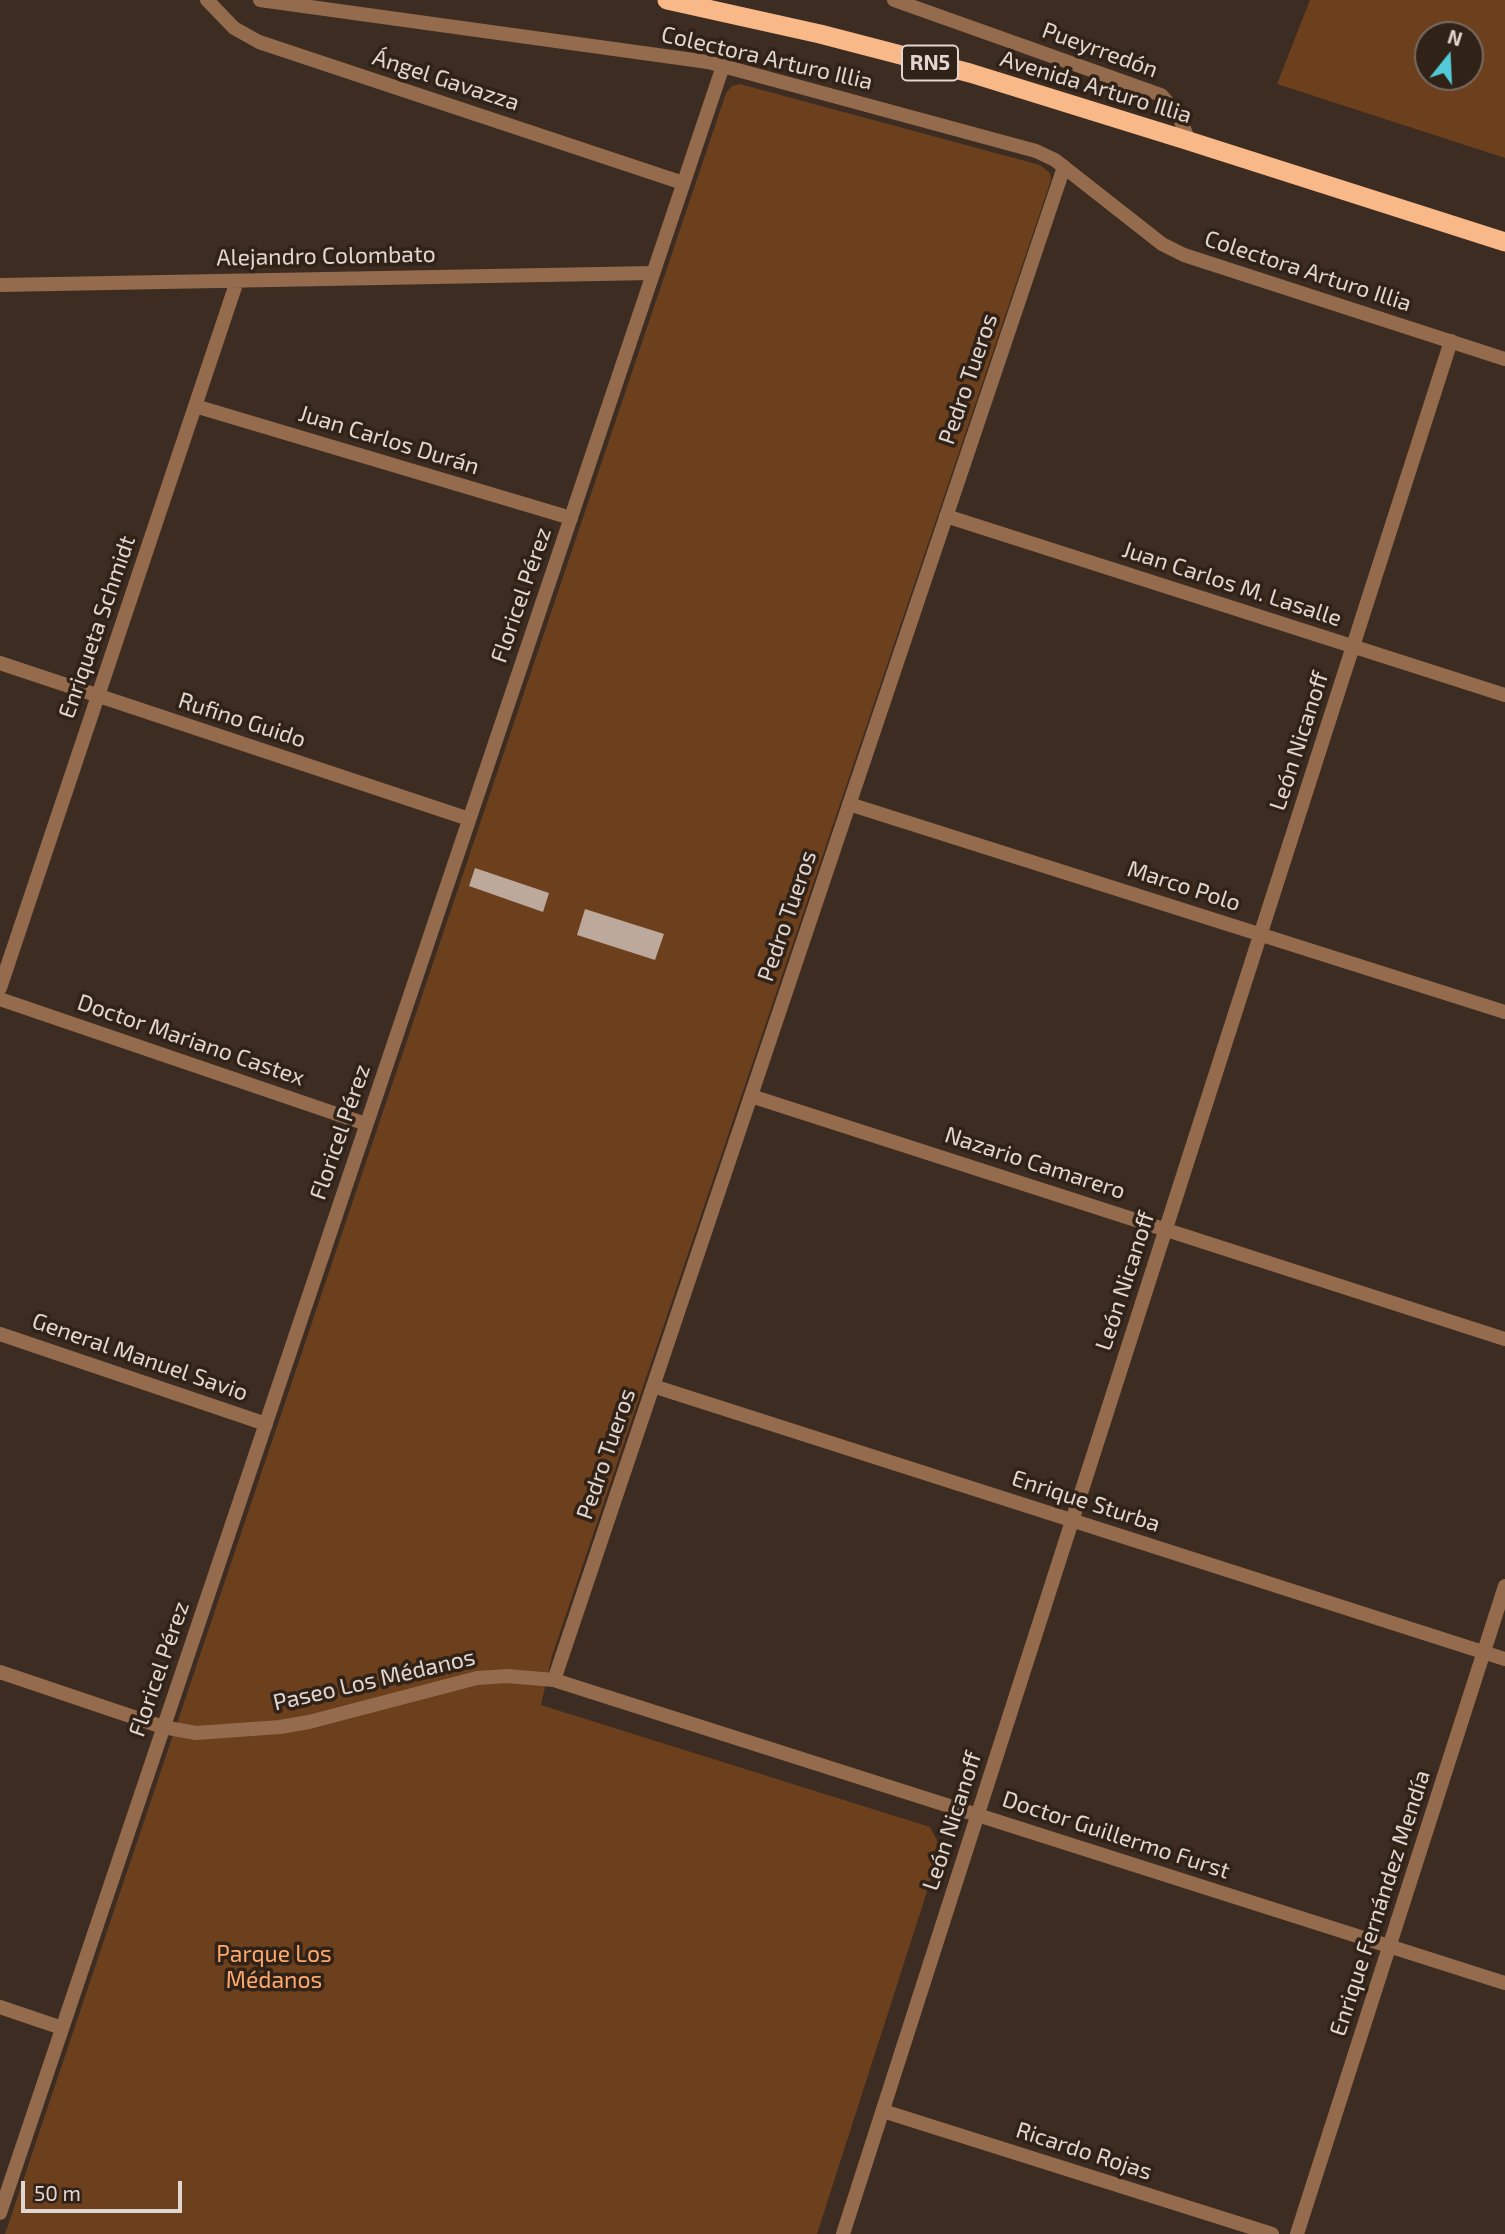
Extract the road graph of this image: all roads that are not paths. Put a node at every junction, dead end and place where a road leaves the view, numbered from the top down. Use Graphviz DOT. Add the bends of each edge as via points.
graph roads {
  1 [pos="207,0"];
  2 [pos="260,0"];
  3 [pos="667,0"];
  4 [pos="894,0"];
  5 [pos="723,66"];
  6 [pos="1189,141"];
  7 [pos="1064,167"];
  8 [pos="683,183"];
  9 [pos="1505,242"];
  10 [pos="653,273"];
  11 [pos="237,281"];
  12 [pos="0,285"];
  13 [pos="1451,341"];
  14 [pos="1505,359"];
  15 [pos="195,406"];
  16 [pos="946,516"];
  17 [pos="570,518"];
  18 [pos="1353,646"];
  19 [pos="0,663"];
  20 [pos="1505,695"];
  21 [pos="98,696"];
  22 [pos="849,804"];
  23 [pos="469,819"];
  24 [pos="1261,934"];
  25 [pos="0,988"];
  26 [pos="0,999"];
  27 [pos="1505,1012"];
  28 [pos="751,1096"];
  29 [pos="366,1124"];
  30 [pos="1166,1229"];
  31 [pos="0,1334"];
  32 [pos="1505,1339"];
  33 [pos="653,1386"];
  34 [pos="265,1424"];
  35 [pos="1072,1521"];
  36 [pos="1505,1586"];
  37 [pos="1484,1652"];
  38 [pos="1505,1659"];
  39 [pos="0,1672"];
  40 [pos="554,1680"];
  41 [pos="163,1727"];
  42 [pos="978,1815"];
  43 [pos="1390,1946"];
  44 [pos="1505,1983"];
  45 [pos="0,2007"];
  46 [pos="62,2028"];
  47 [pos="883,2110"];
  48 [pos="0,2213"];
  49 [pos="843,2234"];
  50 [pos="1272,2234"];
  51 [pos="1297,2234"];
  1 -- 8 [label="street, Ángel Gavazza" via="234,27 260,42"];
  2 -- 5 [label="street, Colectora Arturo Illia"];
  3 -- 6 [label="highway, Avenida Arturo Illia / RN5" via="908,56"];
  4 -- 6 [label="street, Pueyrredón" via="1161,95 1178,114"];
  5 -- 7 [label="street, Colectora Arturo Illia" via="1036,151"];
  5 -- 8 [label="street, Floricel Pérez"];
  6 -- 9 [label="highway, Avenida Arturo Illia / RN5"];
  7 -- 13 [label="street, Colectora Arturo Illia" via="1152,237 1184,255"];
  7 -- 16 [label="street, Pedro Tueros"];
  8 -- 10 [label="street, Floricel Pérez"];
  10 -- 11 [label="street, Alejandro Colombato"];
  10 -- 17 [label="street, Floricel Pérez"];
  11 -- 12 [label="street, Alejandro Colombato"];
  11 -- 15 [label="street, Enriqueta Schmidt"];
  13 -- 14 [label="street, Colectora Arturo Illia"];
  13 -- 18 [label="street, León Nicanoff"];
  15 -- 17 [label="street, Juan Carlos Durán"];
  15 -- 21 [label="street, Enriqueta Schmidt"];
  16 -- 18 [label="street, Juan Carlos M. Lasalle"];
  16 -- 22 [label="street, Pedro Tueros"];
  17 -- 23 [label="street, Floricel Pérez"];
  18 -- 20 [label="street, Juan Carlos M. Lasalle"];
  18 -- 24 [label="street, León Nicanoff"];
  19 -- 21 [label="street, Rufino Guido"];
  21 -- 23 [label="street, Rufino Guido"];
  21 -- 25 [label="street, Enriqueta Schmidt"];
  22 -- 24 [label="street, Marco Polo"];
  22 -- 28 [label="street, Pedro Tueros"];
  23 -- 29 [label="street, Floricel Pérez"];
  24 -- 27 [label="street, Marco Polo"];
  24 -- 30 [label="street, León Nicanoff"];
  26 -- 29 [label="street, Doctor Mariano Castex"];
  28 -- 30 [label="street, Nazario Camarero"];
  28 -- 33 [label="street, Pedro Tueros"];
  29 -- 34 [label="street, Floricel Pérez"];
  30 -- 32 [label="street, Nazario Camarero"];
  30 -- 35 [label="street, León Nicanoff"];
  31 -- 34 [label="street, General Manuel Savio"];
  33 -- 35 [label="street, Enrique Sturba"];
  33 -- 40 [label="street, Pedro Tueros"];
  34 -- 41 [label="street, Floricel Pérez"];
  35 -- 37 [label="street, Enrique Sturba"];
  35 -- 42 [label="street, León Nicanoff"];
  36 -- 37 [label="street, Enrique Fernández Mendía"];
  37 -- 38 [label="street, Enrique Sturba"];
  37 -- 43 [label="street, Enrique Fernández Mendía"];
  39 -- 41 [label="street, Paseo Los Médanos"];
  40 -- 41 [label="street, Paseo Los Médanos" via="477,1678 280,1727 196,1733"];
  40 -- 42 [label="street, Doctor Guillermo Furst"];
  41 -- 46 [label="street, Floricel Pérez"];
  42 -- 43 [label="street, Doctor Guillermo Furst"];
  42 -- 47 [label="street, León Nicanoff"];
  43 -- 44 [label="street, Doctor Guillermo Furst"];
  43 -- 51 [label="street, Enrique Fernández Mendía"];
  45 -- 46 [label="street"];
  46 -- 48 [label="street, Floricel Pérez"];
  47 -- 49 [label="street, León Nicanoff"];
  47 -- 50 [label="street, Ricardo Rojas"];
}
